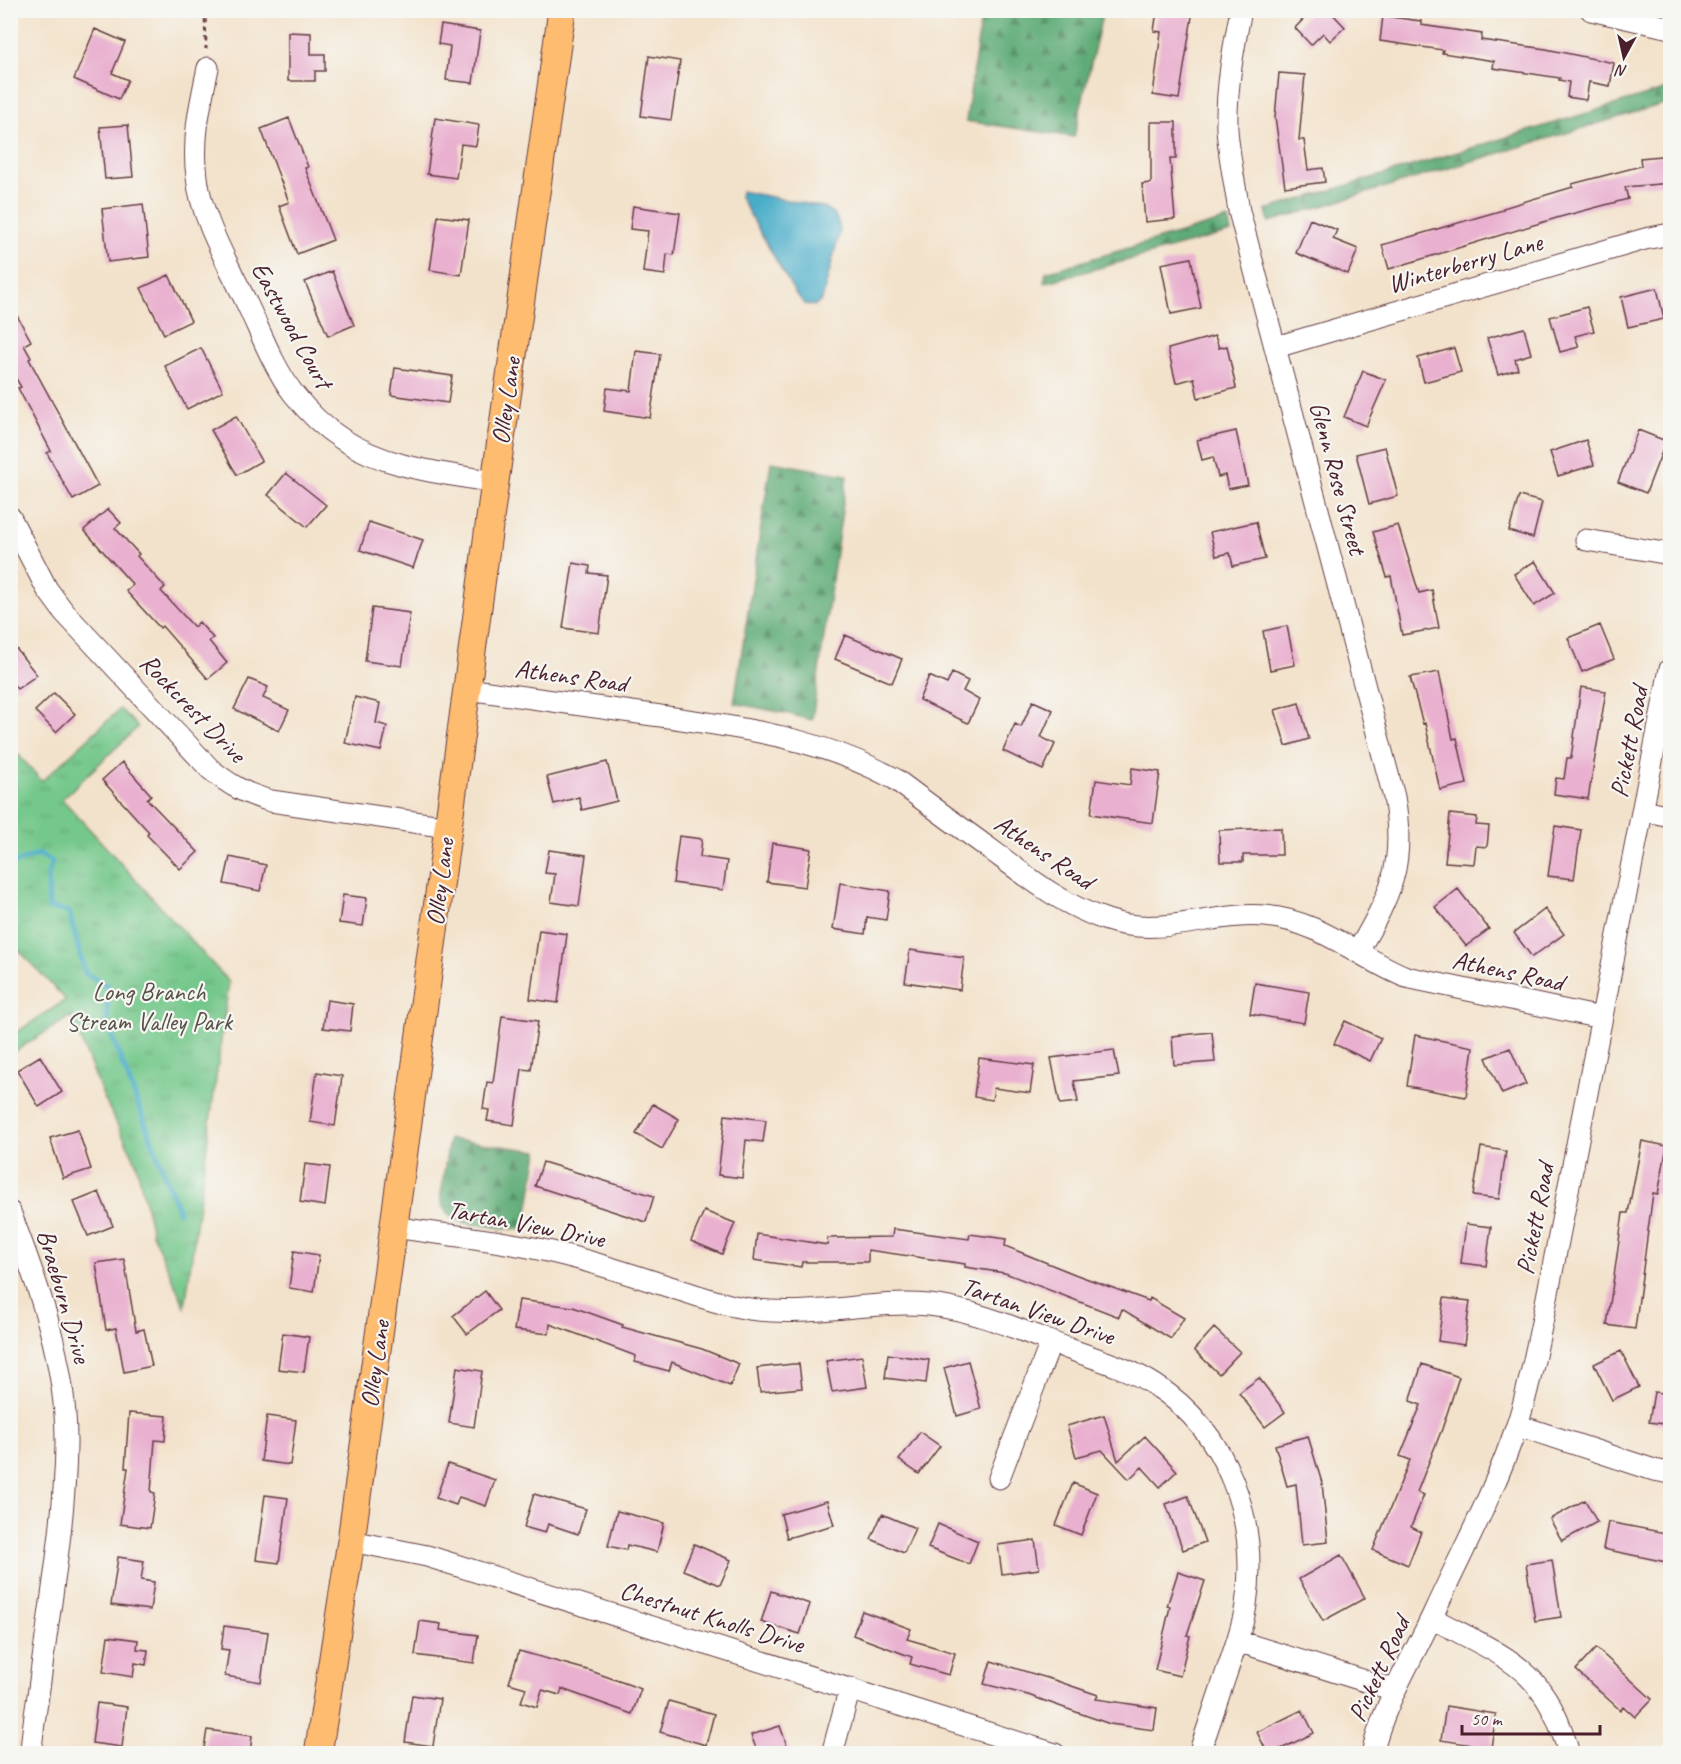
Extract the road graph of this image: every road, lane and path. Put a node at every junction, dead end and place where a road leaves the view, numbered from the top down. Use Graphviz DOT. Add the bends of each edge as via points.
graph roads {
  1 [pos="205,10"];
  2 [pos="561,10"];
  3 [pos="1241,10"];
  4 [pos="1591,10"];
  5 [pos="1671,28"];
  6 [pos="208,69"];
  7 [pos="1671,234"];
  8 [pos="1276,346"];
  9 [pos="495,482"];
  10 [pos="10,517"];
  11 [pos="1586,540"];
  12 [pos="1671,554"];
  13 [pos="1671,669"];
  14 [pos="467,689"];
  15 [pos="1643,810"];
  16 [pos="1671,816"];
  17 [pos="447,827"];
  18 [pos="1358,951"];
  19 [pos="1601,1018"];
  20 [pos="10,1212"];
  21 [pos="394,1227"];
  22 [pos="1051,1342"];
  23 [pos="1517,1425"];
  24 [pos="1671,1473"];
  25 [pos="999,1478"];
  26 [pos="351,1541"];
  27 [pos="1432,1618"];
  28 [pos="1237,1641"];
  29 [pos="850,1688"];
  30 [pos="1394,1690"];
  31 [pos="31,1754"];
  32 [pos="318,1754"];
  33 [pos="832,1754"];
  34 [pos="1055,1754"];
  35 [pos="1199,1754"];
  36 [pos="1372,1754"];
  37 [pos="1569,1754"];
  1 -- 6 [label="path"];
  2 -- 9 [label="main road, Olley Lane"];
  3 -- 8 [label="street, Glenn Rose Street" via="1232,54 1227,129 1239,211"];
  4 -- 5 [label="street"];
  6 -- 9 [label="street, Eastwood Court" via="198,115 195,155 200,194 264,342 292,391 325,427 366,452 416,469"];
  7 -- 8 [label="street, Winterberry Lane"];
  8 -- 18 [label="street, Glenn Rose Street" via="1397,816 1398,851 1391,887"];
  9 -- 14 [label="main road, Olley Lane"];
  10 -- 17 [label="street, Rockcrest Drive" via="46,590 229,785 270,801"];
  11 -- 12 [label="street"];
  13 -- 15 [label="street, Pickett Road"];
  14 -- 17 [label="main road, Olley Lane"];
  14 -- 18 [label="street, Athens Road" via="742,728 838,752 895,779 1048,893 1080,910 1136,926 1165,927 1266,916 1310,926"];
  15 -- 16 [label="street"];
  15 -- 19 [label="street, Pickett Road"];
  17 -- 21 [label="main road, Olley Lane"];
  18 -- 19 [label="street, Athens Road" via="1406,977"];
  19 -- 23 [label="street, Pickett Road" via="1543,1318"];
  20 -- 31 [label="street, Braeburn Drive" via="50,1325 59,1367 66,1445 63,1505"];
  21 -- 22 [label="street, Tartan View Drive" via="561,1254 746,1309 793,1312 889,1304 930,1305 987,1317"];
  21 -- 26 [label="main road, Olley Lane"];
  22 -- 25 [label="street"];
  22 -- 28 [label="street, Tartan View Drive" via="1154,1384 1189,1413 1216,1448 1238,1493 1249,1541 1246,1607"];
  23 -- 24 [label="street"];
  23 -- 27 [label="street, Pickett Road"];
  26 -- 29 [label="street, Chestnut Knolls Drive" via="427,1556"];
  26 -- 32 [label="main road, Olley Lane"];
  27 -- 30 [label="street, Pickett Road"];
  27 -- 37 [label="street" via="1526,1672 1553,1709"];
  28 -- 30 [label="street"];
  28 -- 35 [label="street, Tartan View Drive"];
  29 -- 33 [label="street"];
  29 -- 34 [label="street, Chestnut Knolls Drive"];
  30 -- 36 [label="street, Pickett Road"];
}
